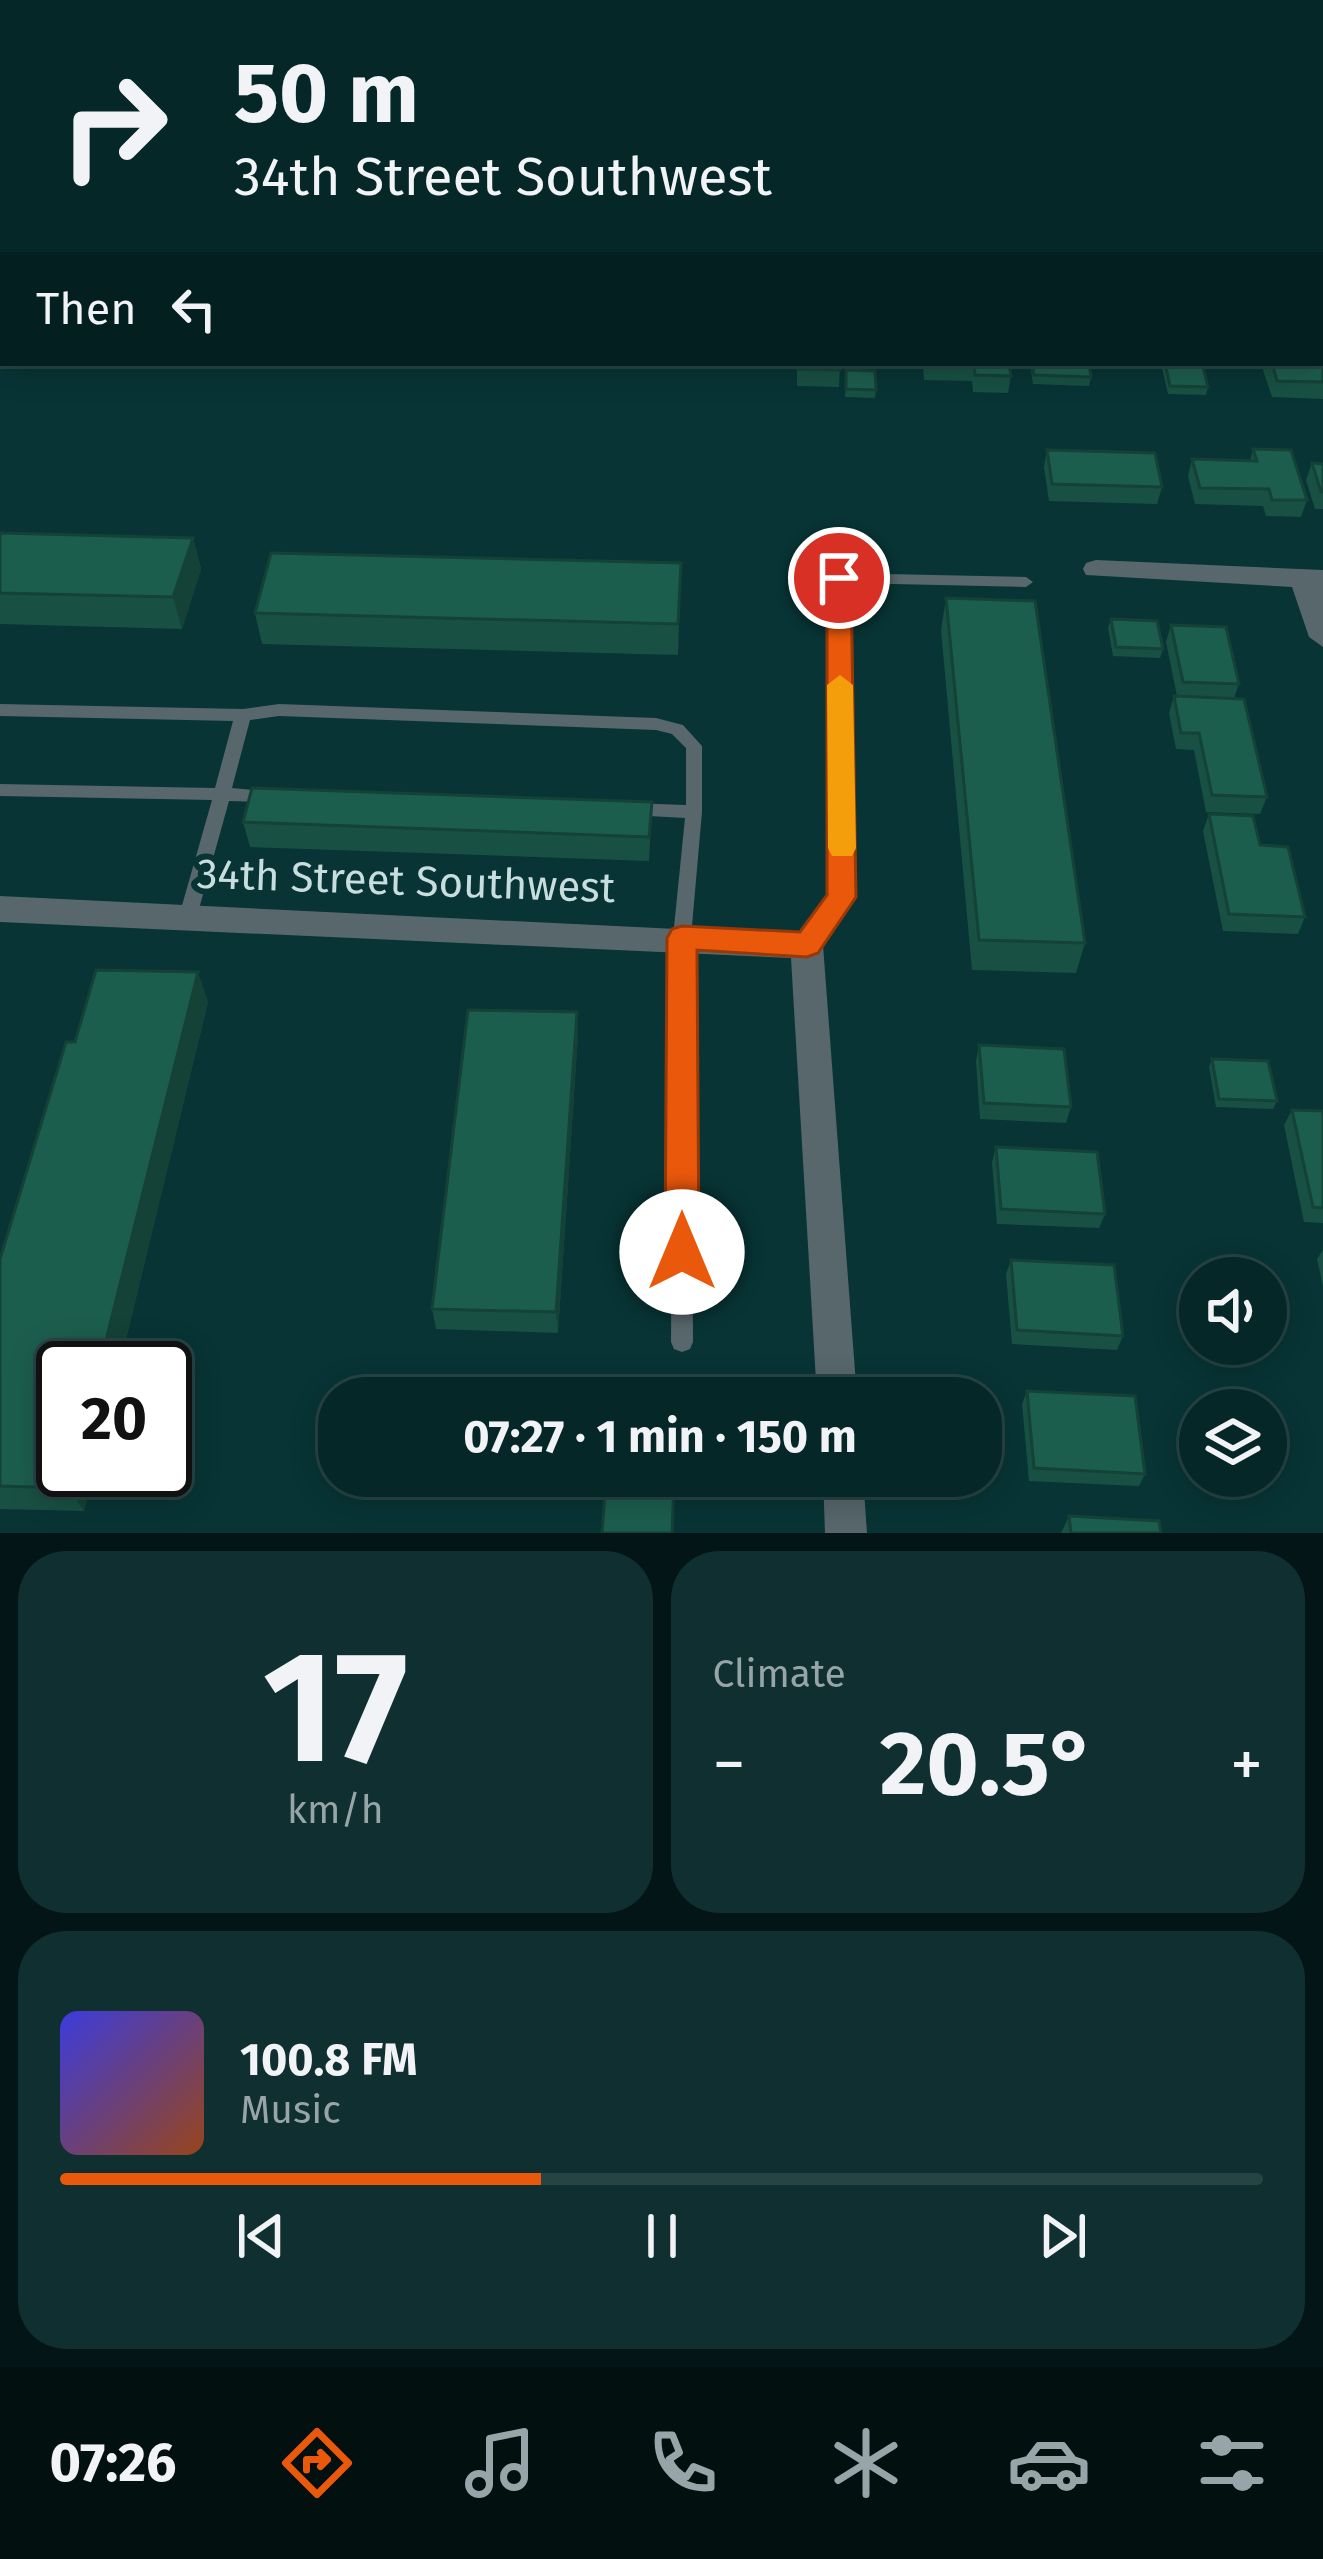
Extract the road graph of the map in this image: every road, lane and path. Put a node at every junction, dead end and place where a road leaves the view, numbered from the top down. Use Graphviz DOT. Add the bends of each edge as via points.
graph roads {
  1 [pos="1096,569"];
  2 [pos="1313,579"];
  3 [pos="1026,582"];
  4 [pos="1323,638"];
  5 [pos="0,710"];
  6 [pos="243,715"];
  7 [pos="0,790"];
  8 [pos="223,794"];
  9 [pos="293,796"];
  10 [pos="599,808"];
  11 [pos="694,812"];
  12 [pos="0,909"];
  13 [pos="188,916"];
  14 [pos="682,938"];
  15 [pos="807,945"];
  16 [pos="682,1342"];
  17 [pos="837,1377"];
  18 [pos="843,1497"];
  19 [pos="846,1533"];
  1 -- 2 [label="street"];
  2 -- 4 [label="street"];
  3 -- 15 [label="lane" via="839,578 842,897"];
  5 -- 6 [label="lane"];
  6 -- 8 [label="lane"];
  6 -- 11 [label="lane" via="656,724 677,729 694,746"];
  7 -- 8 [label="lane"];
  8 -- 9 [label="lane"];
  8 -- 13 [label="lane"];
  10 -- 11 [label="lane"];
  11 -- 14 [label="lane"];
  12 -- 13 [label="street, 34th Street Southwest"];
  13 -- 14 [label="street, 34th Street Southwest"];
  14 -- 15 [label="street, 34th Street Southwest"];
  14 -- 16 [label="lane"];
  15 -- 17 [label="street"];
  18 -- 19 [label="street"];
}
